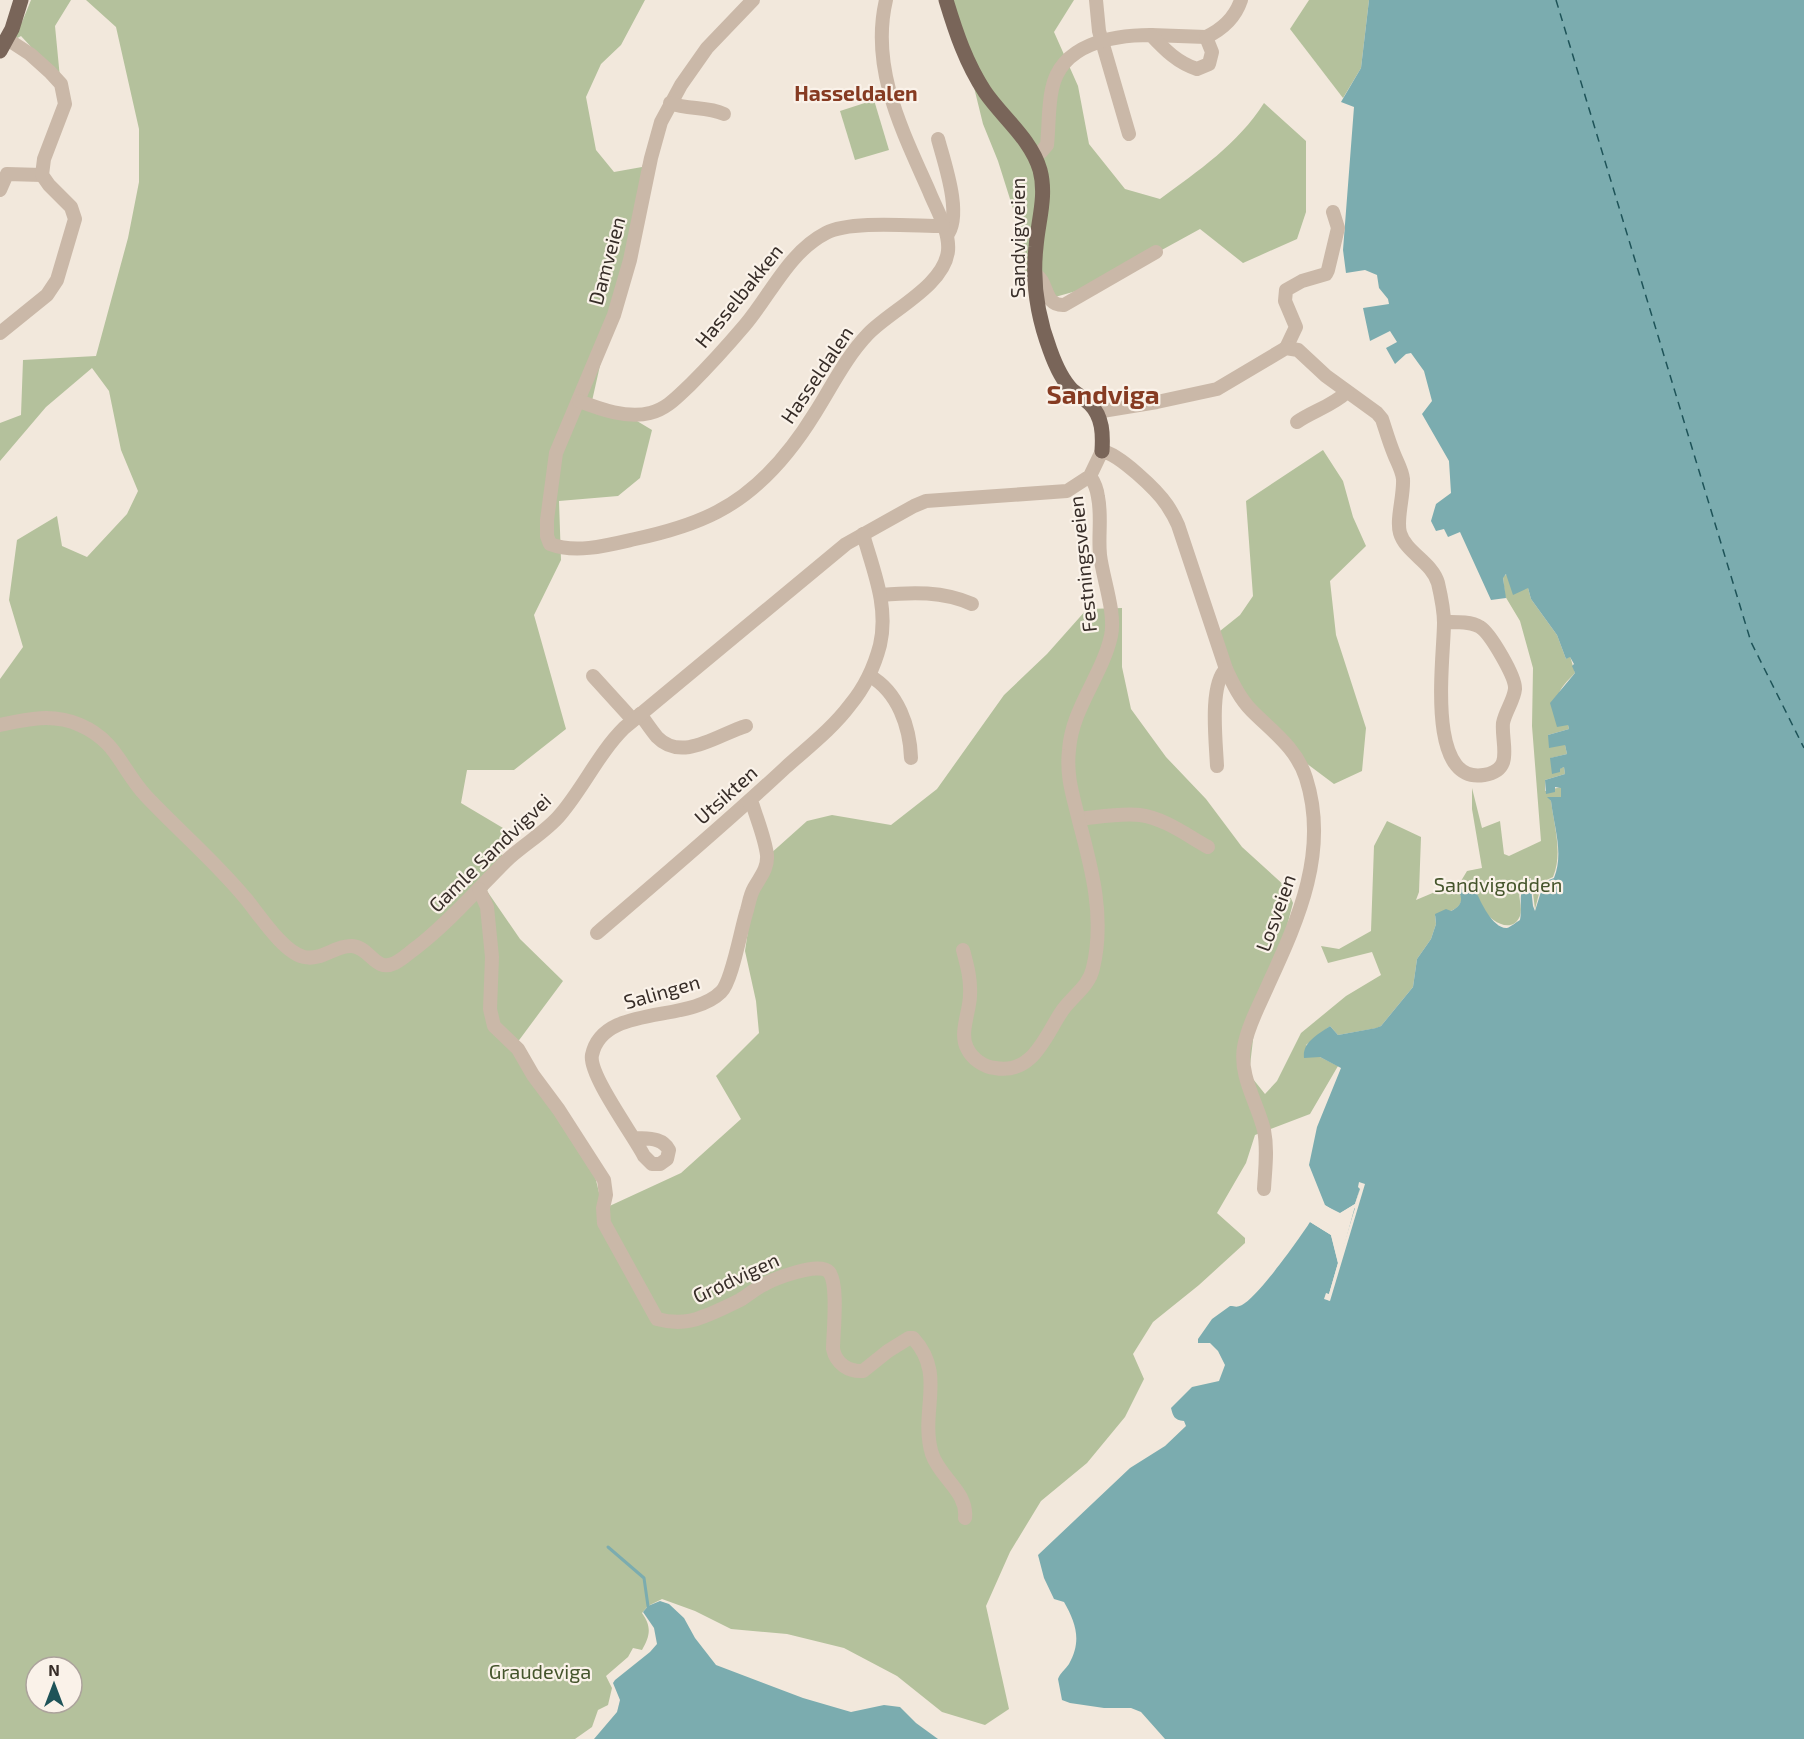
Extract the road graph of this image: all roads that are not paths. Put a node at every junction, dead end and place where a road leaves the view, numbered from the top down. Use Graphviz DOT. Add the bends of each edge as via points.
graph roads {
  1 [pos="21,0"];
  2 [pos="753,0"];
  3 [pos="886,0"];
  4 [pos="946,0"];
  5 [pos="1096,0"];
  6 [pos="1241,0"];
  7 [pos="1151,35"];
  8 [pos="1206,37"];
  9 [pos="1103,40"];
  10 [pos="3,45"];
  11 [pos="670,103"];
  12 [pos="724,114"];
  13 [pos="1129,134"];
  14 [pos="938,139"];
  15 [pos="1034,155"];
  16 [pos="42,174"];
  17 [pos="0,190"];
  18 [pos="1333,212"];
  19 [pos="945,230"];
  20 [pos="1156,252"];
  21 [pos="1035,274"];
  22 [pos="0,333"];
  23 [pos="1286,348"];
  24 [pos="1347,392"];
  25 [pos="579,401"];
  26 [pos="1096,412"];
  27 [pos="1297,422"];
  28 [pos="1102,451"];
  29 [pos="1090,476"];
  30 [pos="863,534"];
  31 [pos="560,548"];
  32 [pos="881,595"];
  33 [pos="972,604"];
  34 [pos="1444,622"];
  35 [pos="1226,669"];
  36 [pos="593,676"];
  37 [pos="870,676"];
  38 [pos="637,717"];
  39 [pos="0,725"];
  40 [pos="746,726"];
  41 [pos="911,758"];
  42 [pos="1217,766"];
  43 [pos="749,802"];
  44 [pos="1079,819"];
  45 [pos="1208,847"];
  46 [pos="479,889"];
  47 [pos="597,933"];
  48 [pos="963,950"];
  49 [pos="635,1138"];
  50 [pos="1264,1190"];
  51 [pos="965,1518"];
  1 -- 10 [label="main road"];
  2 -- 11 [label="street, Damveien" via="707,48"];
  3 -- 19 [label="street, Hasseldalen" via="880,40 886,84"];
  4 -- 15 [label="main road, Sandvigveien" via="971,68"];
  5 -- 9 [label="street"];
  6 -- 8 [label="street" via="1232,18"];
  7 -- 8 [label="street"];
  7 -- 8 [label="street" via="1184,65 1197,69 1209,64 1212,52"];
  7 -- 9 [label="street"];
  9 -- 13 [label="street"];
  9 -- 15 [label="street" via="1073,54 1059,69 1052,88 1047,145"];
  10 -- 16 [label="street" via="30,54 61,84 65,104"];
  11 -- 12 [label="street"];
  11 -- 25 [label="street, Damveien" via="651,158 614,315"];
  14 -- 19 [label="street" via="953,207 951,230"];
  15 -- 21 [label="main road, Sandvigveien" via="1043,193"];
  16 -- 17 [label="street" via="7,174"];
  16 -- 22 [label="street" via="71,207 75,219 52,288"];
  18 -- 23 [label="street" via="1338,228 1326,274 1286,290 1285,301 1296,327"];
  19 -- 25 [label="street, Hasselbakken" via="851,226 828,232 808,244 793,260 745,324 670,404 651,413 634,415"];
  19 -- 31 [label="street, Hasseldalen" via="948,250 944,267 930,284 869,333 786,455 752,489 717,512 680,527 616,543"];
  20 -- 21 [label="street" via="1064,304 1049,299"];
  21 -- 26 [label="main road, Sandvigveien" via="1038,308 1056,365 1071,389"];
  23 -- 24 [label="street" via="1298,350"];
  23 -- 26 [label="street" via="1217,389"];
  24 -- 27 [label="street"];
  24 -- 34 [label="street" via="1382,419 1403,475 1400,533 1437,580"];
  25 -- 31 [label="street, Damveien" via="556,453 549,499 547,536 550,544"];
  26 -- 28 [label="main road" via="1102,429"];
  28 -- 29 [label="street"];
  28 -- 35 [label="street, Losveien" via="1120,460 1167,505 1178,525"];
  29 -- 30 [label="street, Gamle Sandvigvei" via="1067,491 926,501"];
  29 -- 44 [label="street, Festningsveien" via="1098,497 1100,554 1112,633 1106,654 1073,721 1068,782"];
  30 -- 32 [label="street, Utsikten"];
  30 -- 38 [label="street, Gamle Sandvigvei"];
  32 -- 33 [label="street" via="942,594"];
  32 -- 37 [label="street, Utsikten" via="881,642"];
  34 -- 34 [label="street" via="1441,708 1447,744 1463,773 1469,776 1496,772 1503,765 1503,723 1515,690 1512,677 1480,626"];
  35 -- 42 [label="street" via="1218,682"];
  35 -- 50 [label="street, Losveien" via="1251,710 1300,762 1312,800 1316,834 1311,876 1293,930 1244,1047 1242,1069 1265,1140"];
  36 -- 38 [label="street"];
  37 -- 41 [label="street" via="890,692 907,729"];
  37 -- 43 [label="street, Utsikten" via="835,723"];
  38 -- 40 [label="street" via="659,739 676,748 708,742"];
  38 -- 46 [label="street, Gamle Sandvigvei" via="602,753 558,818"];
  39 -- 46 [label="street, Gamle Sandvigvei" via="47,717 79,724 103,738 145,795 207,855 284,943 304,957 315,958 353,946 382,965 395,963 445,923"];
  43 -- 47 [label="street, Utsikten"];
  43 -- 49 [label="street, Salingen" via="767,855 765,872 753,890 731,976 722,992 687,1008 614,1026 599,1037 591,1057 595,1074"];
  44 -- 45 [label="street" via="1141,815 1157,819"];
  44 -- 48 [label="street, Festningsveien" via="1098,916 1093,969 1086,985 1062,1011 1041,1049 1018,1066 1004,1070 986,1067 965,1046 971,997"];
  46 -- 51 [label="street, Grødvigen" via="487,907 494,1026 518,1049 604,1180 604,1223 657,1319 678,1322 700,1318 798,1271 829,1272 834,1288 833,1349 840,1363 863,1371 909,1338 927,1358 932,1376 928,1426 933,1456 964,1503"];
}
